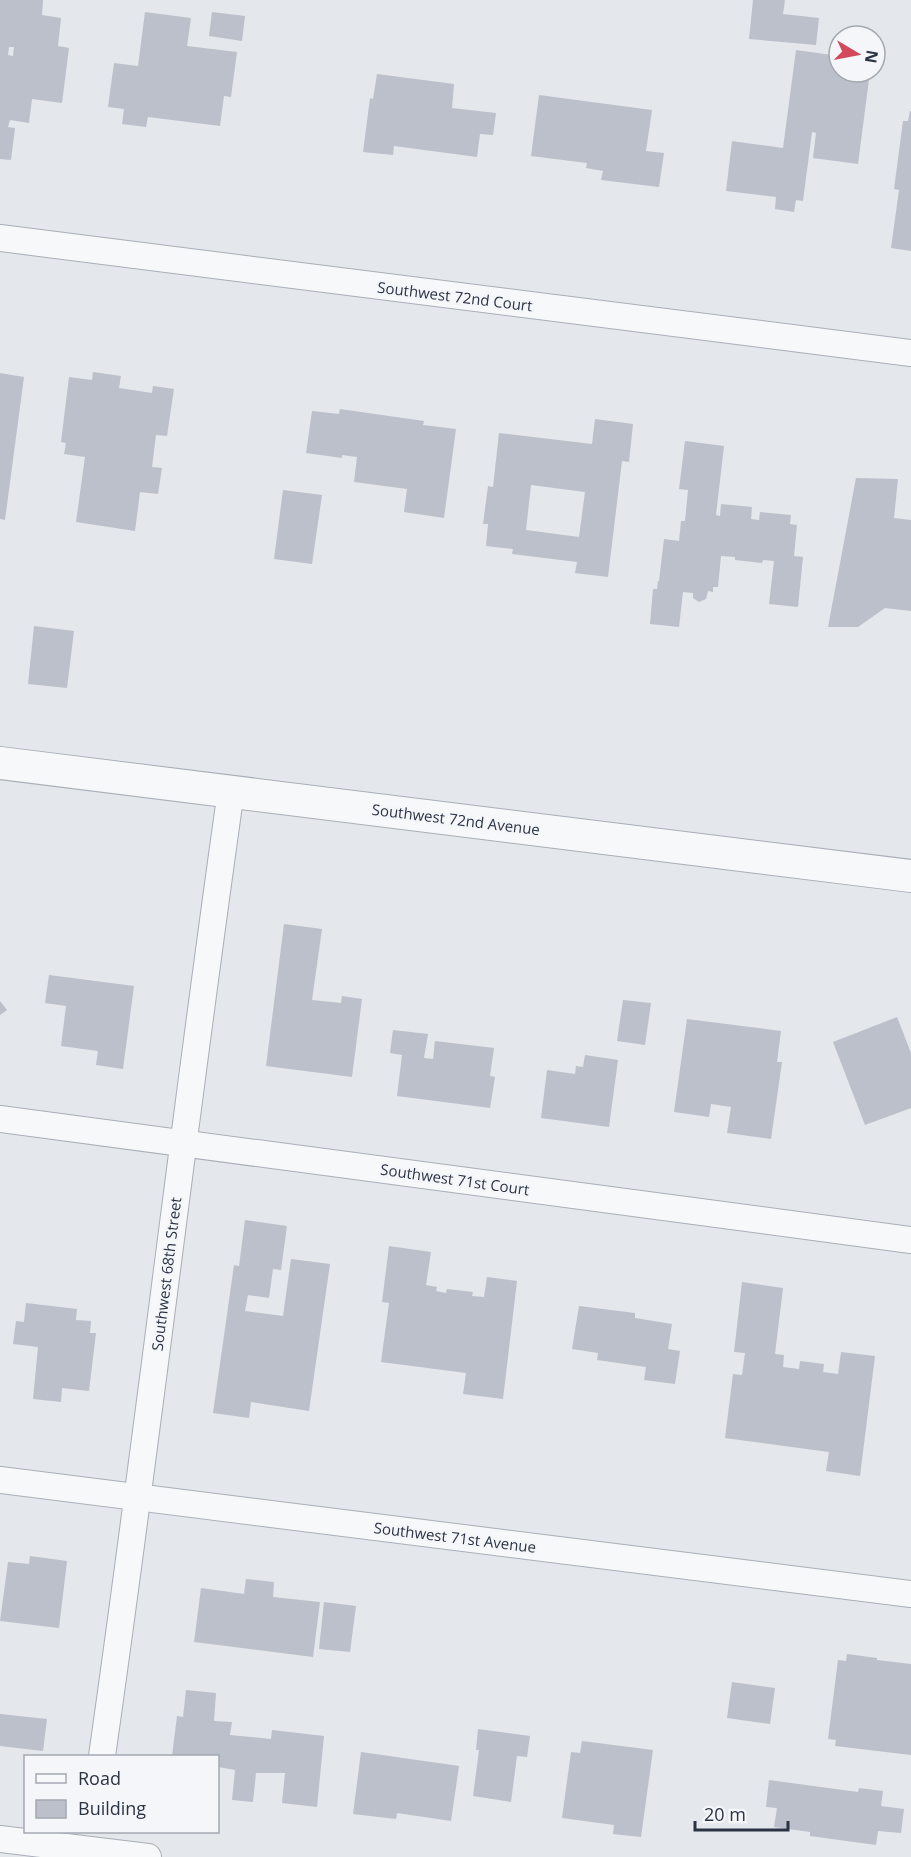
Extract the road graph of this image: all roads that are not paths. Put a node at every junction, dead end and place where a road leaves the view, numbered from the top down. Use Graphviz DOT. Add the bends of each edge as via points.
graph roads {
  1 [pos="0,238"];
  2 [pos="911,353"];
  3 [pos="0,763"];
  4 [pos="231,791"];
  5 [pos="911,876"];
  6 [pos="0,1119"];
  7 [pos="183,1144"];
  8 [pos="911,1240"];
  9 [pos="0,1480"];
  10 [pos="139,1497"];
  11 [pos="911,1594"];
  12 [pos="102,1755"];
  13 [pos="0,1839"];
  14 [pos="90,1841"];
  15 [pos="147,1857"];
  1 -- 2 [label="street, Southwest 72nd Court"];
  3 -- 4 [label="street, Southwest 72nd Avenue"];
  4 -- 5 [label="street, Southwest 72nd Avenue"];
  4 -- 7 [label="street, Southwest 68th Street"];
  6 -- 7 [label="street, Southwest 71st Court"];
  7 -- 8 [label="street, Southwest 71st Court"];
  7 -- 10 [label="street, Southwest 68th Street"];
  9 -- 10 [label="street, Southwest 71st Avenue"];
  10 -- 11 [label="street, Southwest 71st Avenue"];
  10 -- 12 [label="street, Southwest 68th Street"];
  13 -- 14 [label="street"];
  14 -- 15 [label="street"];
}
